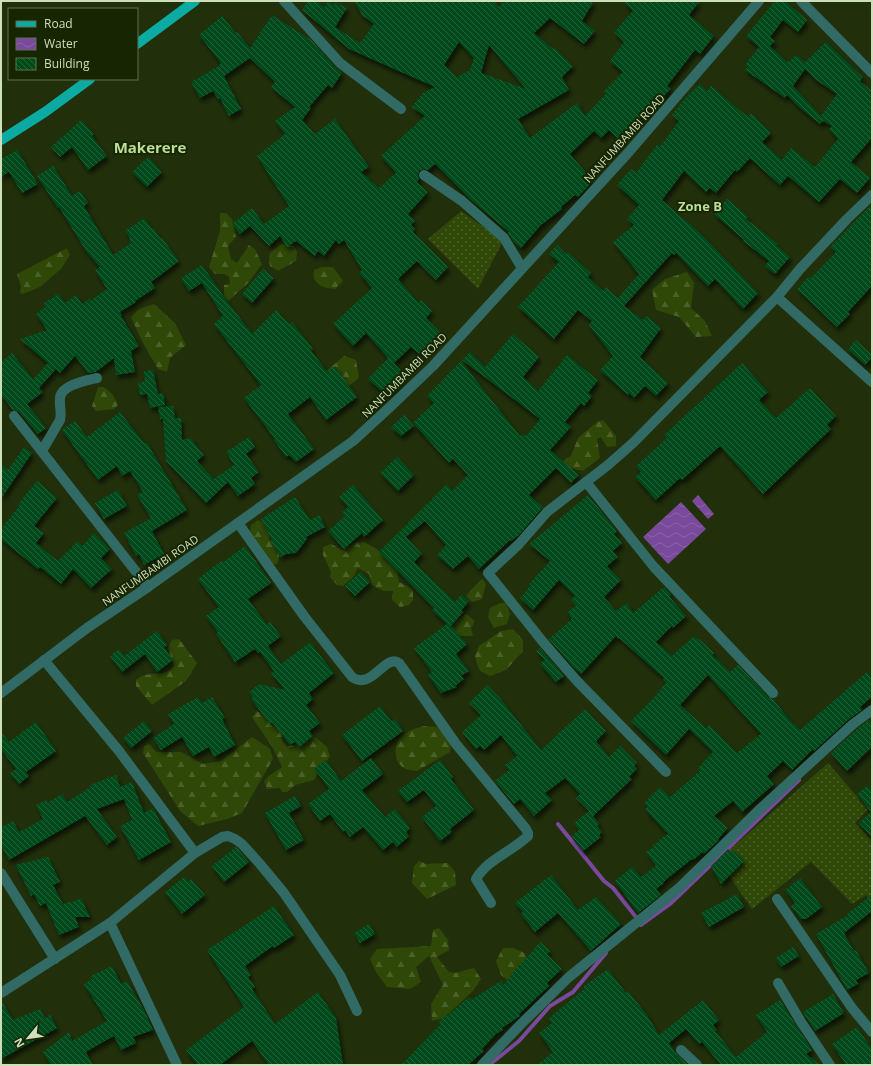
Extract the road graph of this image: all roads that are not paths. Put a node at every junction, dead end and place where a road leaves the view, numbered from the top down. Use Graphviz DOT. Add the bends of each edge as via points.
graph roads {
  1 [pos="195,1"];
  2 [pos="284,1"];
  3 [pos="759,1"];
  4 [pos="801,1"];
  5 [pos="138,43"];
  6 [pos="872,72"];
  7 [pos="89,80"];
  8 [pos="401,109"];
  9 [pos="1,140"];
  10 [pos="424,175"];
  11 [pos="872,195"];
  12 [pos="522,268"];
  13 [pos="777,297"];
  14 [pos="97,378"];
  15 [pos="872,382"];
  16 [pos="14,416"];
  17 [pos="42,451"];
  18 [pos="586,482"];
  19 [pos="238,522"];
  20 [pos="148,586"];
  21 [pos="44,660"];
  22 [pos="1,693"];
  23 [pos="773,693"];
  24 [pos="872,710"];
  25 [pos="666,772"];
  26 [pos="194,853"];
  27 [pos="1,873"];
  28 [pos="777,899"];
  29 [pos="491,903"];
  30 [pos="110,923"];
  31 [pos="55,959"];
  32 [pos="778,983"];
  33 [pos="1,993"];
  34 [pos="357,1011"];
  35 [pos="872,1032"];
  36 [pos="681,1050"];
  37 [pos="176,1065"];
  38 [pos="482,1065"];
  39 [pos="696,1065"];
  40 [pos="830,1065"];
  1 -- 5 [label="main road"];
  2 -- 8 [label="street" via="340,63"];
  3 -- 12 [label="street, NANFUMBAMBI ROAD" via="627,154"];
  4 -- 6 [label="street"];
  7 -- 9 [label="main road"];
  10 -- 12 [label="street" via="462,201 504,238"];
  11 -- 13 [label="street" via="800,269"];
  12 -- 19 [label="street, NANFUMBAMBI ROAD" via="433,366 353,441"];
  13 -- 15 [label="street"];
  13 -- 18 [label="street" via="634,442"];
  14 -- 17 [label="street" via="74,384 61,394 60,420"];
  16 -- 17 [label="street"];
  17 -- 20 [label="street"];
  18 -- 23 [label="street" via="654,567"];
  18 -- 25 [label="street" via="548,512 488,573 576,681"];
  19 -- 20 [label="street, NANFUMBAMBI ROAD"];
  19 -- 29 [label="street" via="304,616 352,677 357,681 363,681 391,662 397,661 456,744 526,829 528,836 496,858 476,879"];
  20 -- 21 [label="street, NANFUMBAMBI ROAD"];
  21 -- 22 [label="street, NANFUMBAMBI ROAD"];
  21 -- 26 [label="street" via="123,756"];
  24 -- 38 [label="street" via="852,724 678,889 569,977"];
  26 -- 30 [label="street"];
  26 -- 34 [label="street" via="226,836 242,844 284,893 340,975"];
  27 -- 31 [label="street"];
  28 -- 35 [label="street" via="852,1008"];
  30 -- 31 [label="street"];
  30 -- 37 [label="street"];
  31 -- 33 [label="street"];
  32 -- 40 [label="street"];
  36 -- 39 [label="street"];
}
